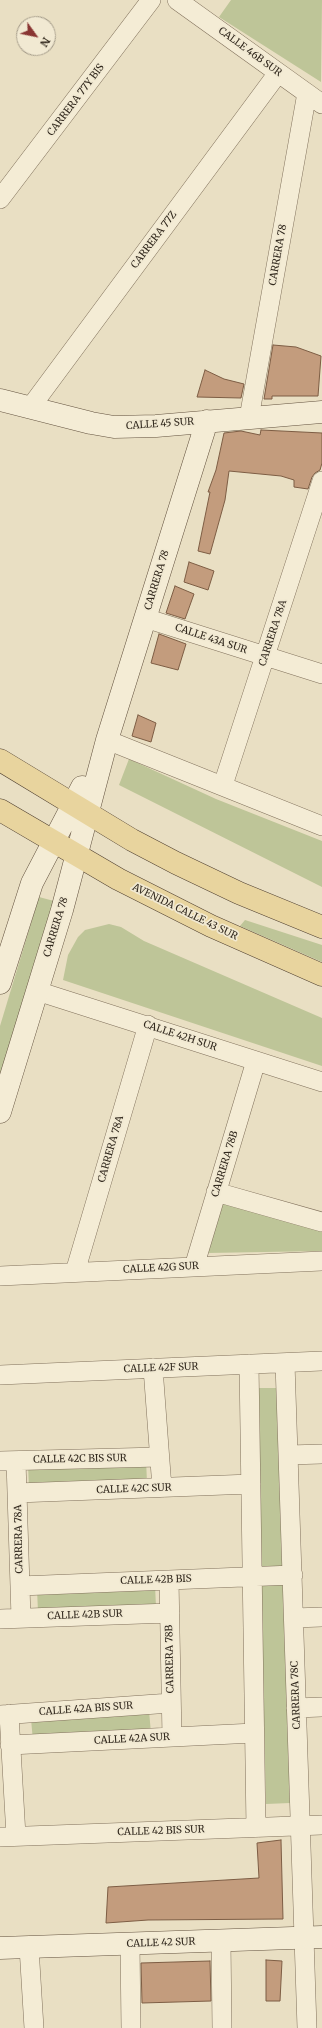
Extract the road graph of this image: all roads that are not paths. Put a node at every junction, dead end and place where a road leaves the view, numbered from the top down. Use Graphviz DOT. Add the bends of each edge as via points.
graph roads {
  1 [pos="151,0"];
  2 [pos="177,0"];
  3 [pos="278,73"];
  4 [pos="314,98"];
  5 [pos="0,200"];
  6 [pos="0,400"];
  7 [pos="30,408"];
  8 [pos="322,412"];
  9 [pos="248,418"];
  10 [pos="207,421"];
  11 [pos="322,481"];
  12 [pos="145,618"];
  13 [pos="265,656"];
  14 [pos="322,674"];
  15 [pos="107,740"];
  16 [pos="0,760"];
  17 [pos="224,785"];
  18 [pos="80,809"];
  19 [pos="0,810"];
  20 [pos="322,825"];
  21 [pos="52,842"];
  22 [pos="76,856"];
  23 [pos="322,926"];
  24 [pos="322,976"];
  25 [pos="0,983"];
  26 [pos="37,991"];
  27 [pos="148,1025"];
  28 [pos="256,1061"];
  29 [pos="322,1082"];
  30 [pos="0,1112"];
  31 [pos="216,1192"];
  32 [pos="322,1222"];
  33 [pos="322,1261"];
  34 [pos="194,1267"];
  35 [pos="75,1272"];
  36 [pos="0,1276"];
  37 [pos="322,1361"];
  38 [pos="285,1363"];
  39 [pos="249,1364"];
  40 [pos="153,1368"];
  41 [pos="0,1375"];
  42 [pos="322,1454"];
  43 [pos="289,1455"];
  44 [pos="159,1457"];
  45 [pos="8,1461"];
  46 [pos="251,1484"];
  47 [pos="162,1488"];
  48 [pos="17,1493"];
  49 [pos="293,1575"];
  50 [pos="253,1577"];
  51 [pos="169,1580"];
  52 [pos="20,1586"];
  53 [pos="170,1612"];
  54 [pos="322,1617"];
  55 [pos="21,1618"];
  56 [pos="294,1618"];
  57 [pos="0,1619"];
  58 [pos="171,1703"];
  59 [pos="322,1707"];
  60 [pos="296,1708"];
  61 [pos="4,1714"];
  62 [pos="254,1733"];
  63 [pos="172,1737"];
  64 [pos="10,1745"];
  65 [pos="322,1825"];
  66 [pos="300,1826"];
  67 [pos="256,1828"];
  68 [pos="8,1836"];
  69 [pos="313,1938"];
  70 [pos="221,1941"];
  71 [pos="130,1944"];
  72 [pos="29,1947"];
  73 [pos="0,1948"];
  74 [pos="34,2028"];
  75 [pos="131,2028"];
  76 [pos="222,2028"];
  77 [pos="307,2028"];
  1 -- 5 [label="street, CARRERA 77Y BIS"];
  2 -- 3 [label="street, CALLE 46B SUR"];
  3 -- 4 [label="street, CALLE 46B SUR"];
  3 -- 7 [label="street, CARRERA 77Z"];
  4 -- 9 [label="street, CARRERA 78"];
  6 -- 7 [label="street, CALLE 45 SUR"];
  7 -- 10 [label="street, CALLE 45 SUR" via="114,427"];
  8 -- 9 [label="street, CALLE 45 SUR"];
  9 -- 10 [label="street, CALLE 45 SUR"];
  10 -- 12 [label="street, CARRERA 78"];
  11 -- 13 [label="street, CARRERA 78A"];
  12 -- 13 [label="street, CALLE 43A SUR"];
  12 -- 15 [label="street, CARRERA 78"];
  13 -- 14 [label="street, CALLE 43A SUR"];
  13 -- 17 [label="street, CARRERA 78A"];
  15 -- 17 [label="street"];
  15 -- 18 [label="street, CARRERA 78"];
  16 -- 18 [label="main road"];
  17 -- 20 [label="street"];
  18 -- 21 [label="street, CARRERA 78"];
  18 -- 22 [label="street, CARRERA 78"];
  18 -- 23 [label="main road" via="183,866 240,893"];
  19 -- 21 [label="main road, AVENIDA CALLE 43 SUR"];
  21 -- 22 [label="main road, AVENIDA CALLE 43 SUR"];
  21 -- 25 [label="street, CARRERA 78" via="32,883"];
  22 -- 24 [label="main road, AVENIDA CALLE 43 SUR" via="211,926"];
  22 -- 26 [label="street, CARRERA 78"];
  26 -- 27 [label="street, CALLE 42H SUR"];
  26 -- 30 [label="street, CARRERA 78"];
  27 -- 28 [label="street, CALLE 42H SUR"];
  27 -- 35 [label="street, CARRERA 78A"];
  28 -- 29 [label="street, CALLE 42H SUR"];
  28 -- 31 [label="street, CARRERA 78B"];
  31 -- 32 [label="street"];
  31 -- 34 [label="street, CARRERA 78B"];
  33 -- 34 [label="street, CALLE 42G SUR"];
  34 -- 35 [label="street, CALLE 42G SUR"];
  35 -- 36 [label="street, CALLE 42G SUR"];
  37 -- 38 [label="street, CALLE 42F SUR"];
  38 -- 39 [label="street, CALLE 42F SUR"];
  38 -- 43 [label="street, CARRERA 78C"];
  39 -- 40 [label="street, CALLE 42F SUR"];
  39 -- 46 [label="street"];
  40 -- 41 [label="street, CALLE 42F SUR"];
  40 -- 44 [label="street"];
  42 -- 43 [label="street"];
  43 -- 49 [label="street, CARRERA 78C"];
  44 -- 45 [label="street, CALLE 42C BIS SUR"];
  44 -- 47 [label="street"];
  45 -- 48 [label="street, CARRERA 78A"];
  46 -- 47 [label="street, CALLE 42C SUR"];
  46 -- 50 [label="street"];
  47 -- 48 [label="street, CALLE 42C SUR"];
  48 -- 52 [label="street, CARRERA 78A"];
  49 -- 50 [label="street, CALLE 42B BIS"];
  49 -- 56 [label="street, CARRERA 78C"];
  50 -- 51 [label="street, CALLE 42B BIS"];
  50 -- 62 [label="street"];
  51 -- 52 [label="street, CALLE 42B BIS"];
  51 -- 53 [label="street, CARRERA 78B"];
  52 -- 55 [label="street, CARRERA 78A"];
  53 -- 55 [label="street, CALLE 42B SUR"];
  53 -- 58 [label="street, CARRERA 78B"];
  54 -- 56 [label="street"];
  55 -- 57 [label="street, CALLE 42B SUR"];
  56 -- 60 [label="street, CARRERA 78C"];
  58 -- 61 [label="street, CALLE 42A BIS SUR"];
  58 -- 63 [label="street, CARRERA 78B"];
  59 -- 60 [label="street"];
  60 -- 66 [label="street, CARRERA 78C"];
  61 -- 64 [label="street"];
  62 -- 63 [label="street, CALLE 42A SUR"];
  62 -- 67 [label="street"];
  63 -- 64 [label="street, CALLE 42A SUR"];
  64 -- 68 [label="street"];
  65 -- 66 [label="street, CALLE 42 BIS SUR"];
  66 -- 67 [label="street, CALLE 42 BIS SUR"];
  66 -- 69 [label="street, CARRERA 78C"];
  67 -- 68 [label="street, CALLE 42 BIS SUR"];
  69 -- 70 [label="street, CALLE 42 SUR"];
  69 -- 77 [label="street, CARRERA 78C"];
  70 -- 71 [label="street, CALLE 42 SUR"];
  70 -- 76 [label="street"];
  71 -- 72 [label="street, CALLE 42 SUR"];
  71 -- 75 [label="street"];
  72 -- 73 [label="street, CALLE 42 SUR"];
  72 -- 74 [label="street"];
}
